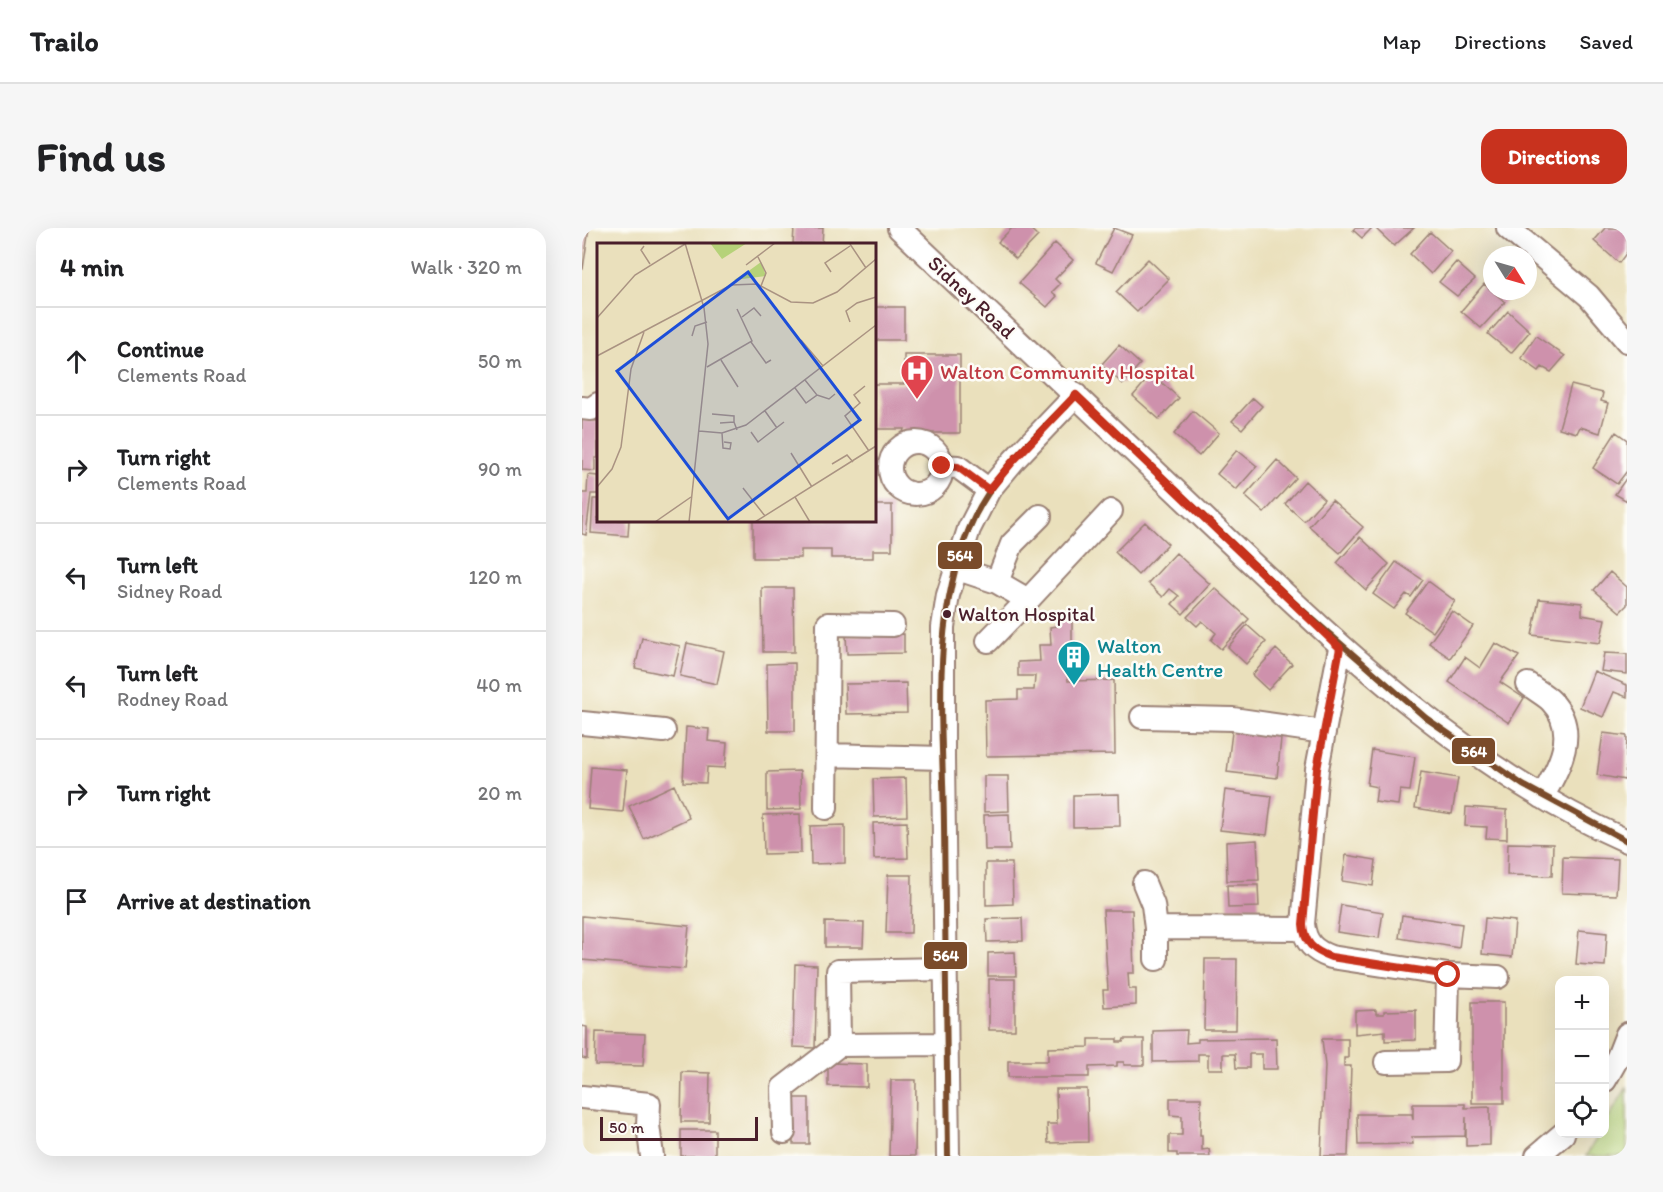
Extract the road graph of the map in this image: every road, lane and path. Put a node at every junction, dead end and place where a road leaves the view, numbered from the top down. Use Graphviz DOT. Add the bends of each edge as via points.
graph roads {
  1 [pos="899,228"];
  2 [pos="1508,228"];
  3 [pos="1627,341"];
  4 [pos="1076,395"];
  5 [pos="597,405"];
  6 [pos="582,408"];
  7 [pos="942,466"];
  8 [pos="989,490"];
  9 [pos="1111,511"];
  10 [pos="1040,516"];
  11 [pos="955,568"];
  12 [pos="996,582"];
  13 [pos="1028,600"];
  14 [pos="893,625"];
  15 [pos="988,641"];
  16 [pos="1340,648"];
  17 [pos="1528,684"];
  18 [pos="1142,717"];
  19 [pos="582,723"];
  20 [pos="664,731"];
  21 [pos="1324,732"];
  22 [pos="827,755"];
  23 [pos="943,758"];
  24 [pos="1542,797"];
  25 [pos="826,808"];
  26 [pos="1627,841"];
  27 [pos="1144,883"];
  28 [pos="1156,928"];
  29 [pos="1303,929"];
  30 [pos="1156,959"];
  31 [pos="945,969"];
  32 [pos="1448,975"];
  33 [pos="1498,977"];
  34 [pos="1627,1034"];
  35 [pos="945,1044"];
  36 [pos="838,1045"];
  37 [pos="1386,1062"];
  38 [pos="1609,1073"];
  39 [pos="582,1097"];
  40 [pos="784,1132"];
  41 [pos="1558,1138"];
  42 [pos="652,1156"];
  43 [pos="948,1156"];
  44 [pos="1537,1156"];
  1 -- 4 [label="street, Sidney Road"];
  2 -- 3 [label="street" via="1590,296"];
  4 -- 8 [label="street"];
  4 -- 16 [label="street, Sidney Road"];
  5 -- 6 [label="street"];
  7 -- 8 [label="street" via="958,467"];
  8 -- 11 [label="street"];
  9 -- 13 [label="street"];
  10 -- 12 [label="street" via="1012,544"];
  11 -- 12 [label="street"];
  11 -- 23 [label="street" via="943,627"];
  12 -- 13 [label="street"];
  13 -- 15 [label="street"];
  14 -- 22 [label="street" via="828,614"];
  16 -- 21 [label="street"];
  16 -- 24 [label="street, Sidney Road" via="1437,728"];
  17 -- 24 [label="street" via="1551,701 1565,730 1561,764"];
  18 -- 21 [label="street" via="1233,719"];
  19 -- 20 [label="street"];
  21 -- 29 [label="street" via="1317,769"];
  22 -- 23 [label="street"];
  22 -- 25 [label="street"];
  23 -- 31 [label="street"];
  24 -- 26 [label="street, Sidney Road"];
  27 -- 28 [label="street" via="1153,905"];
  28 -- 29 [label="street"];
  28 -- 30 [label="street"];
  29 -- 32 [label="street" via="1309,945 1319,953"];
  31 -- 35 [label="street"];
  31 -- 36 [label="street" via="838,971"];
  32 -- 33 [label="street"];
  32 -- 37 [label="street" via="1446,1061"];
  34 -- 38 [label="street"];
  35 -- 36 [label="street"];
  35 -- 43 [label="street"];
  36 -- 40 [label="street" via="783,1088"];
  39 -- 42 [label="street" via="648,1104"];
  41 -- 44 [label="street"];
}
